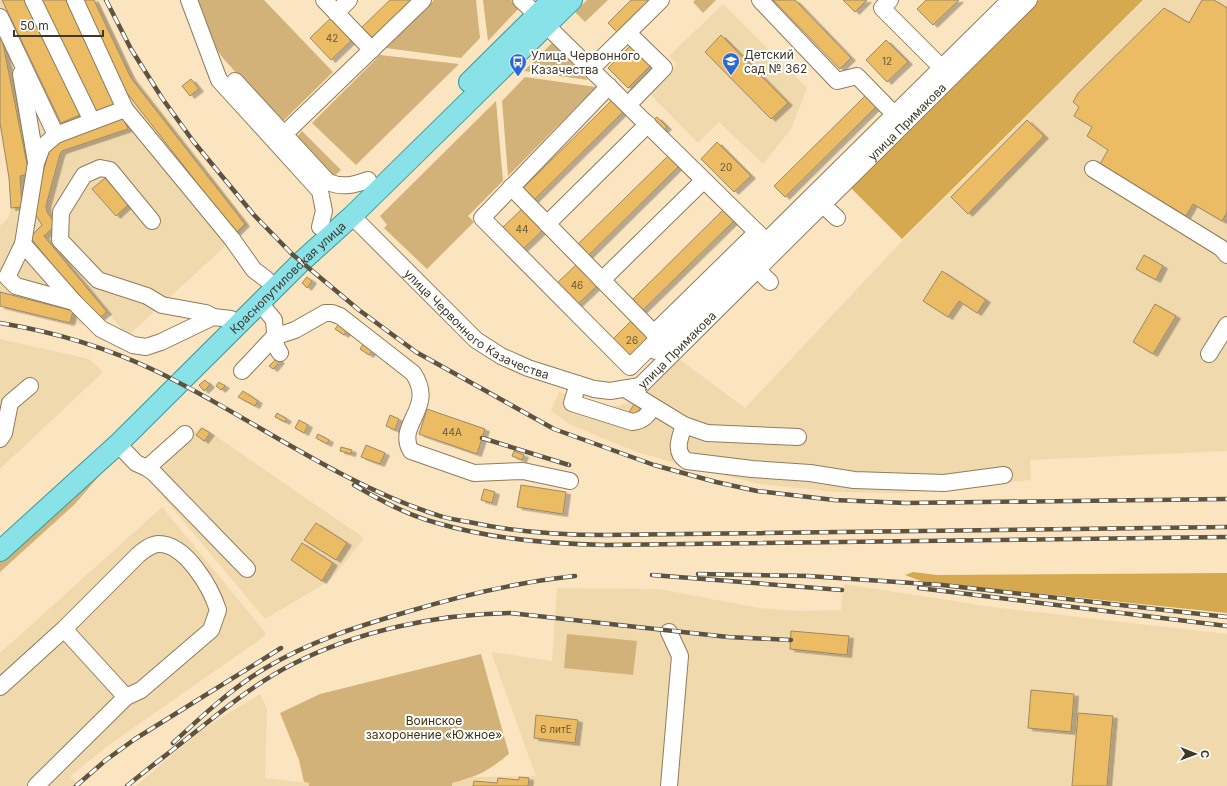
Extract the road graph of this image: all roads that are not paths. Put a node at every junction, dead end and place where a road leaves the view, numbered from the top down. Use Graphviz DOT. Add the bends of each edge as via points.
graph roads {
  1 [pos="33,0"];
  2 [pos="75,0"];
  3 [pos="189,0"];
  4 [pos="324,0"];
  5 [pos="349,0"];
  6 [pos="423,0"];
  7 [pos="521,0"];
  8 [pos="552,0"];
  9 [pos="572,0"];
  10 [pos="661,0"];
  11 [pos="760,0"];
  12 [pos="890,0"];
  13 [pos="1010,0"];
  14 [pos="1029,0"];
  15 [pos="336,13"];
  16 [pos="0,17"];
  17 [pos="542,20"];
  18 [pos="628,33"];
  19 [pos="372,50"];
  20 [pos="17,53"];
  21 [pos="592,68"];
  22 [pos="946,73"];
  23 [pos="609,86"];
  24 [pos="628,105"];
  25 [pos="125,109"];
  26 [pos="899,120"];
  27 [pos="92,121"];
  28 [pos="648,124"];
  29 [pos="56,135"];
  30 [pos="279,139"];
  31 [pos="36,163"];
  32 [pos="1094,169"];
  33 [pos="368,180"];
  34 [pos="703,180"];
  35 [pos="511,187"];
  36 [pos="823,204"];
  37 [pos="352,216"];
  38 [pos="837,218"];
  39 [pos="152,221"];
  40 [pos="547,224"];
  41 [pos="320,227"];
  42 [pos="766,241"];
  43 [pos="22,244"];
  44 [pos="1227,255"];
  45 [pos="752,265"];
  46 [pos="4,276"];
  47 [pos="266,279"];
  48 [pos="602,280"];
  49 [pos="770,282"];
  50 [pos="74,302"];
  51 [pos="260,303"];
  52 [pos="222,318"];
  53 [pos="1227,325"];
  54 [pos="654,333"];
  55 [pos="274,337"];
  56 [pos="280,353"];
  57 [pos="1208,354"];
  58 [pos="242,371"];
  59 [pos="578,384"];
  60 [pos="30,386"];
  61 [pos="625,389"];
  62 [pos="653,407"];
  63 [pos="684,425"];
  64 [pos="185,434"];
  65 [pos="798,437"];
  66 [pos="0,439"];
  67 [pos="118,444"];
  68 [pos="147,468"];
  69 [pos="1004,475"];
  70 [pos="570,480"];
  71 [pos="0,534"];
  72 [pos="0,551"];
  73 [pos="247,569"];
  74 [pos="64,629"];
  75 [pos="669,632"];
  76 [pos="0,687"];
  77 [pos="126,697"];
  78 [pos="36,786"];
  79 [pos="669,786"];
  1 -- 27 [label="street"];
  2 -- 25 [label="street"];
  3 -- 30 [label="street" via="207,46"];
  4 -- 15 [label="street"];
  5 -- 15 [label="street"];
  6 -- 19 [label="street"];
  7 -- 17 [label="street"];
  8 -- 17 [label="main road, Краснопутиловская улица"];
  9 -- 17 [label="main road, Краснопутиловская улица"];
  10 -- 18 [label="street"];
  11 -- 26 [label="street" via="837,81 857,76"];
  12 -- 22 [label="street" via="882,8"];
  13 -- 22 [label="street, улица Примакова"];
  14 -- 22 [label="street, улица Примакова"];
  15 -- 19 [label="street"];
  16 -- 20 [label="street"];
  17 -- 21 [label="street"];
  17 -- 33 [label="main road, Краснопутиловская улица"];
  17 -- 37 [label="main road, Краснопутиловская улица"];
  18 -- 21 [label="street"];
  18 -- 24 [label="street" via="664,68"];
  19 -- 30 [label="street"];
  20 -- 29 [label="street"];
  20 -- 31 [label="street"];
  21 -- 23 [label="street"];
  22 -- 26 [label="street, улица Примакова"];
  23 -- 24 [label="street"];
  23 -- 35 [label="street"];
  24 -- 28 [label="street"];
  25 -- 27 [label="street"];
  25 -- 47 [label="street" via="254,270"];
  26 -- 36 [label="street, улица Примакова"];
  26 -- 42 [label="street, улица Примакова"];
  27 -- 29 [label="street"];
  28 -- 34 [label="street"];
  28 -- 40 [label="street"];
  29 -- 31 [label="street" via="42,147"];
  30 -- 33 [label="street" via="328,182 349,186"];
  30 -- 41 [label="street" via="320,191 324,211"];
  31 -- 43 [label="street"];
  32 -- 44 [label="street" via="1222,248"];
  33 -- 41 [label="main road, Краснопутиловская улица"];
  34 -- 42 [label="street"];
  34 -- 48 [label="street"];
  35 -- 40 [label="street"];
  35 -- 54 [label="street" via="482,218 630,367 659,338"];
  36 -- 38 [label="street"];
  36 -- 42 [label="street, улица Примакова"];
  37 -- 51 [label="main road, Краснопутиловская улица"];
  37 -- 59 [label="street, улица Червонного Казачества" via="476,340 521,365"];
  39 -- 52 [label="street" via="110,170 100,168 84,175 61,212 60,240 98,280 147,296 162,305"];
  40 -- 48 [label="street"];
  41 -- 47 [label="main road, Краснопутиловская улица"];
  42 -- 45 [label="street, улица Примакова"];
  42 -- 54 [label="street"];
  43 -- 46 [label="street"];
  43 -- 50 [label="street"];
  45 -- 49 [label="street"];
  45 -- 61 [label="street, улица Примакова" via="630,377"];
  46 -- 50 [label="street" via="16,286"];
  47 -- 52 [label="main road, Краснопутиловская улица"];
  48 -- 54 [label="street"];
  50 -- 52 [label="street" via="101,329 133,345 146,347"];
  51 -- 55 [label="street" via="274,320"];
  51 -- 67 [label="main road, Краснопутиловская улица"];
  52 -- 71 [label="main road, Краснопутиловская улица" via="110,434"];
  53 -- 57 [label="street"];
  55 -- 56 [label="street"];
  55 -- 58 [label="street"];
  55 -- 70 [label="street" via="295,330 325,312 336,314 413,373 420,383 421,400 408,431 407,439 411,451 474,473 524,471"];
  59 -- 61 [label="street, улица Червонного Казачества" via="610,391"];
  59 -- 62 [label="street" via="572,403 632,422 640,422 647,417"];
  60 -- 66 [label="street" via="10,403 4,433"];
  61 -- 62 [label="street"];
  62 -- 63 [label="street"];
  63 -- 65 [label="street" via="707,433"];
  63 -- 69 [label="street" via="678,445 679,452 687,461 854,480 944,483"];
  64 -- 68 [label="street"];
  67 -- 68 [label="street" via="136,463"];
  67 -- 72 [label="main road, Краснопутиловская улица"];
  68 -- 73 [label="street"];
  74 -- 76 [label="street"];
  74 -- 77 [label="street"];
  74 -- 77 [label="street" via="149,547 159,544 168,546 199,572 213,595 218,610 211,630 141,690"];
  75 -- 79 [label="street" via="680,656"];
  77 -- 78 [label="street"];
}
